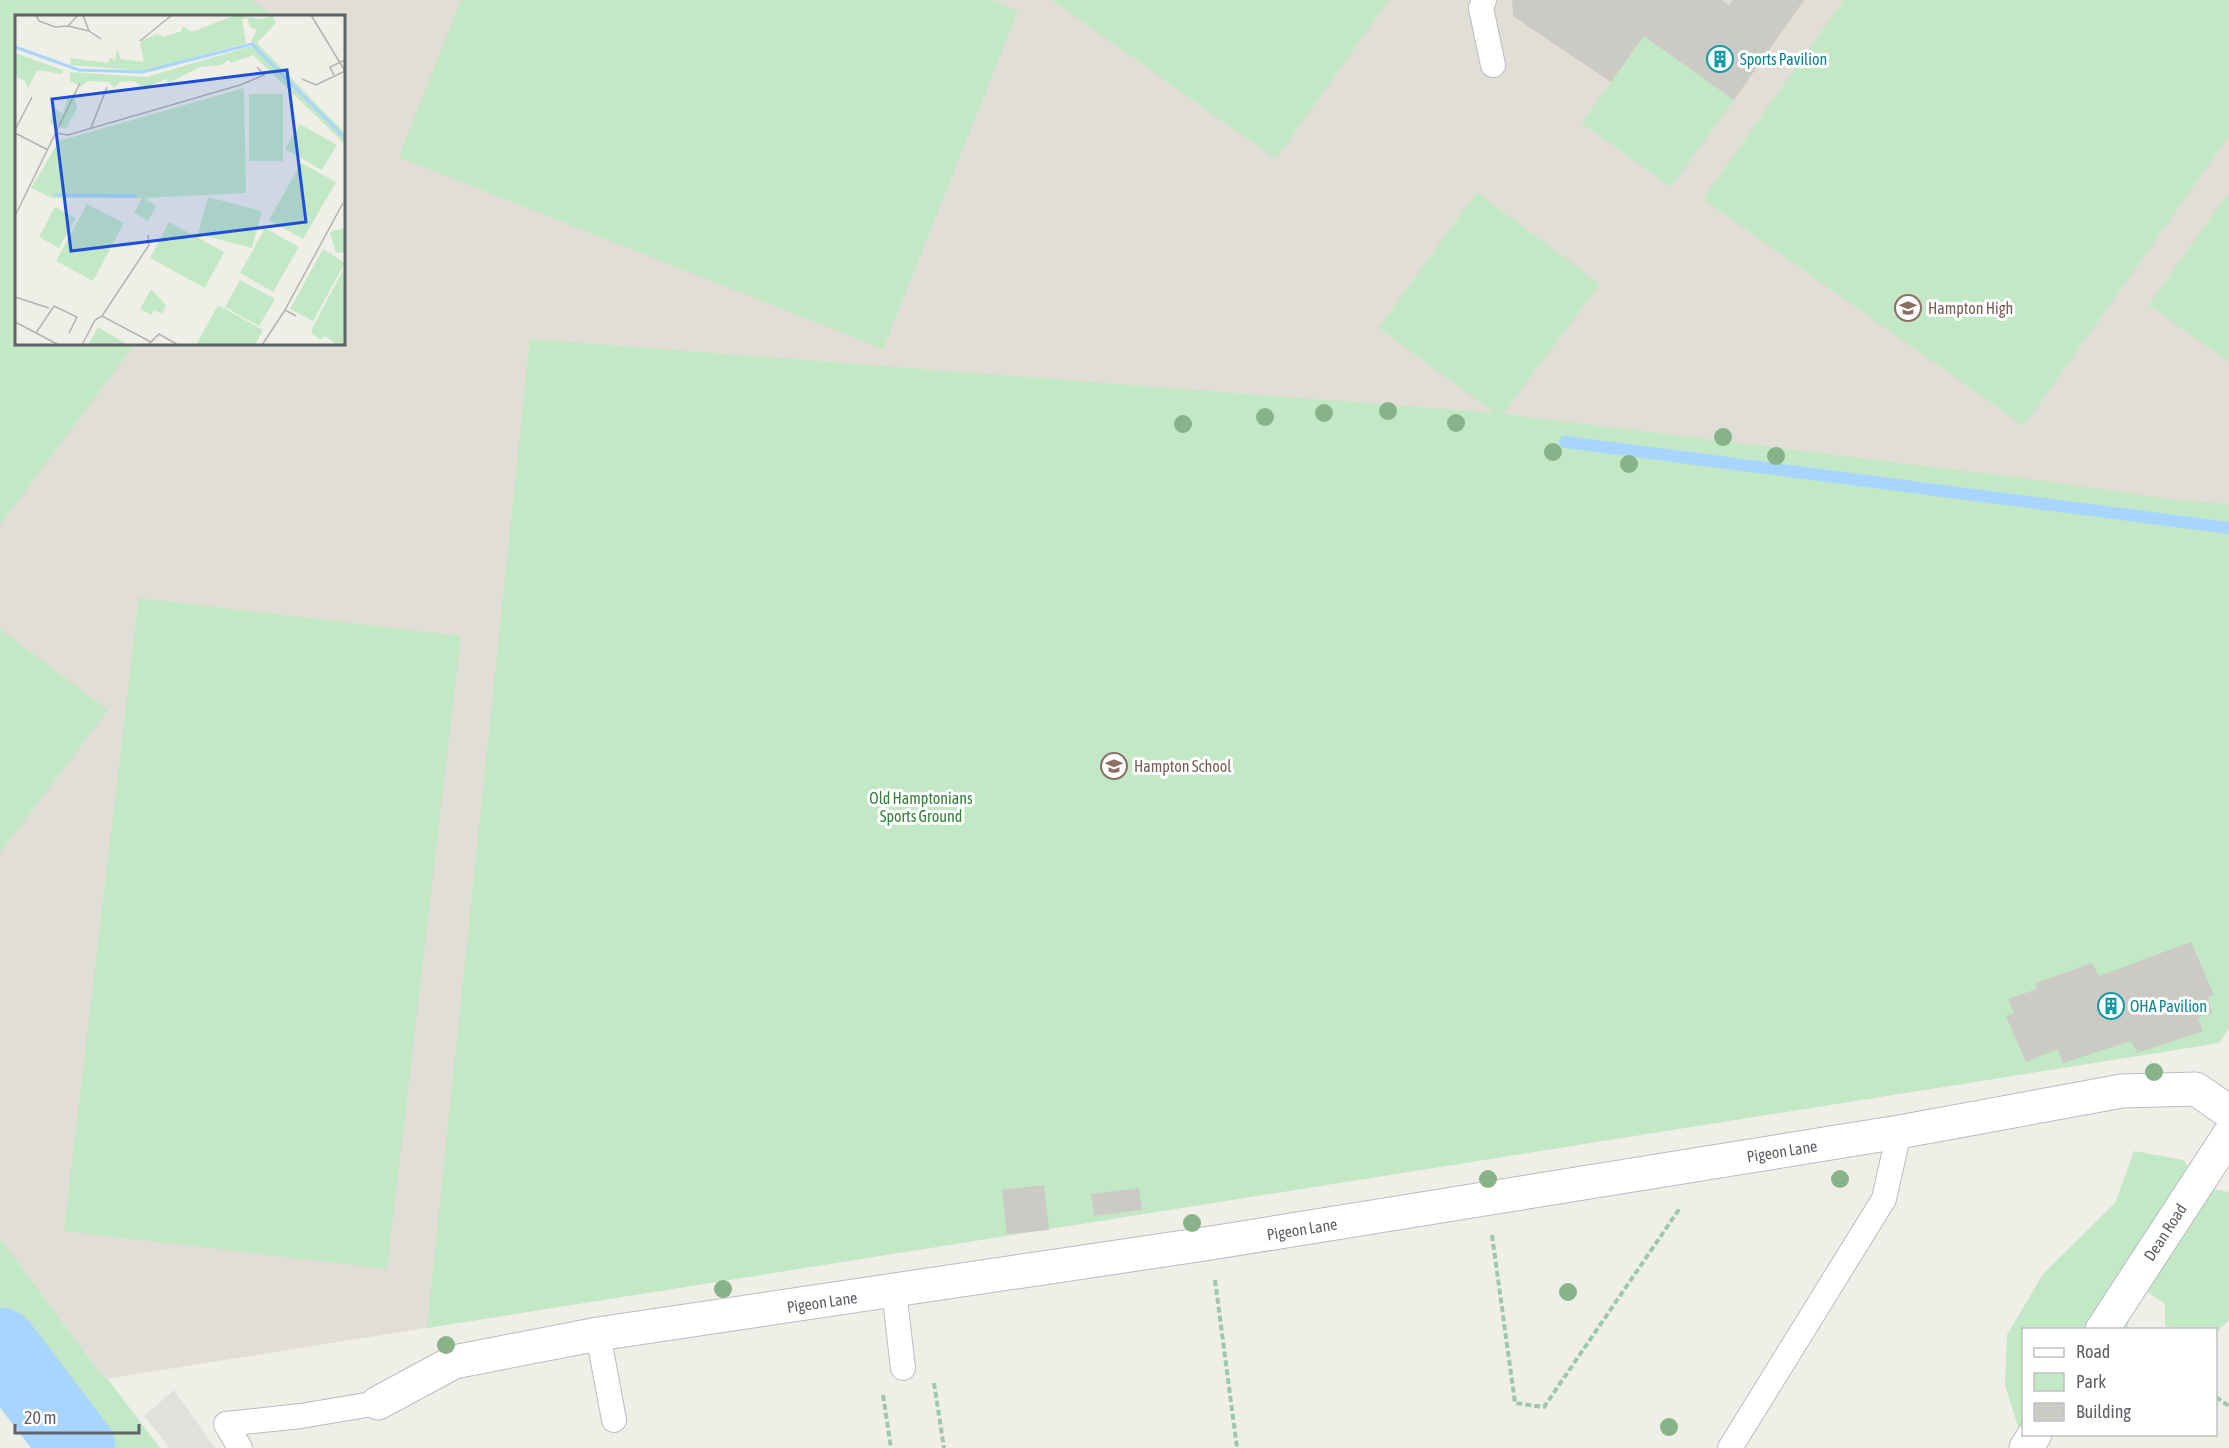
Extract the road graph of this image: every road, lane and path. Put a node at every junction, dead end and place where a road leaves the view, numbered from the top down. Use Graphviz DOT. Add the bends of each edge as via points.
graph roads {
  1 [pos="1484,0"];
  2 [pos="1493,65"];
  3 [pos="2229,1112"];
  4 [pos="1899,1132"];
  5 [pos="2229,1135"];
  6 [pos="1678,1167"];
  7 [pos="1487,1199"];
  8 [pos="1211,1243"];
  9 [pos="894,1291"];
  10 [pos="2103,1328"];
  11 [pos="598,1334"];
  12 [pos="903,1368"];
  13 [pos="378,1403"];
  14 [pos="614,1420"];
  15 [pos="240,1448"];
  16 [pos="1237,1448"];
  17 [pos="1730,1448"];
  1 -- 2 [label="lane" via="1481,8"];
  3 -- 4 [label="street, Pigeon Lane" via="2196,1089 2122,1091"];
  4 -- 6 [label="street, Pigeon Lane"];
  4 -- 17 [label="lane" via="1884,1199"];
  5 -- 10 [label="street, Dean Road"];
  6 -- 7 [label="street, Pigeon Lane"];
  6 -- 7 [label="path" via="1678,1210 1544,1407 1515,1402"];
  7 -- 8 [label="street, Pigeon Lane"];
  8 -- 9 [label="street, Pigeon Lane"];
  8 -- 16 [label="path"];
  9 -- 11 [label="street, Pigeon Lane"];
  9 -- 12 [label="lane"];
  11 -- 13 [label="street, Pigeon Lane" via="454,1362"];
  11 -- 14 [label="lane"];
  13 -- 15 [label="lane" via="226,1424"];
}
